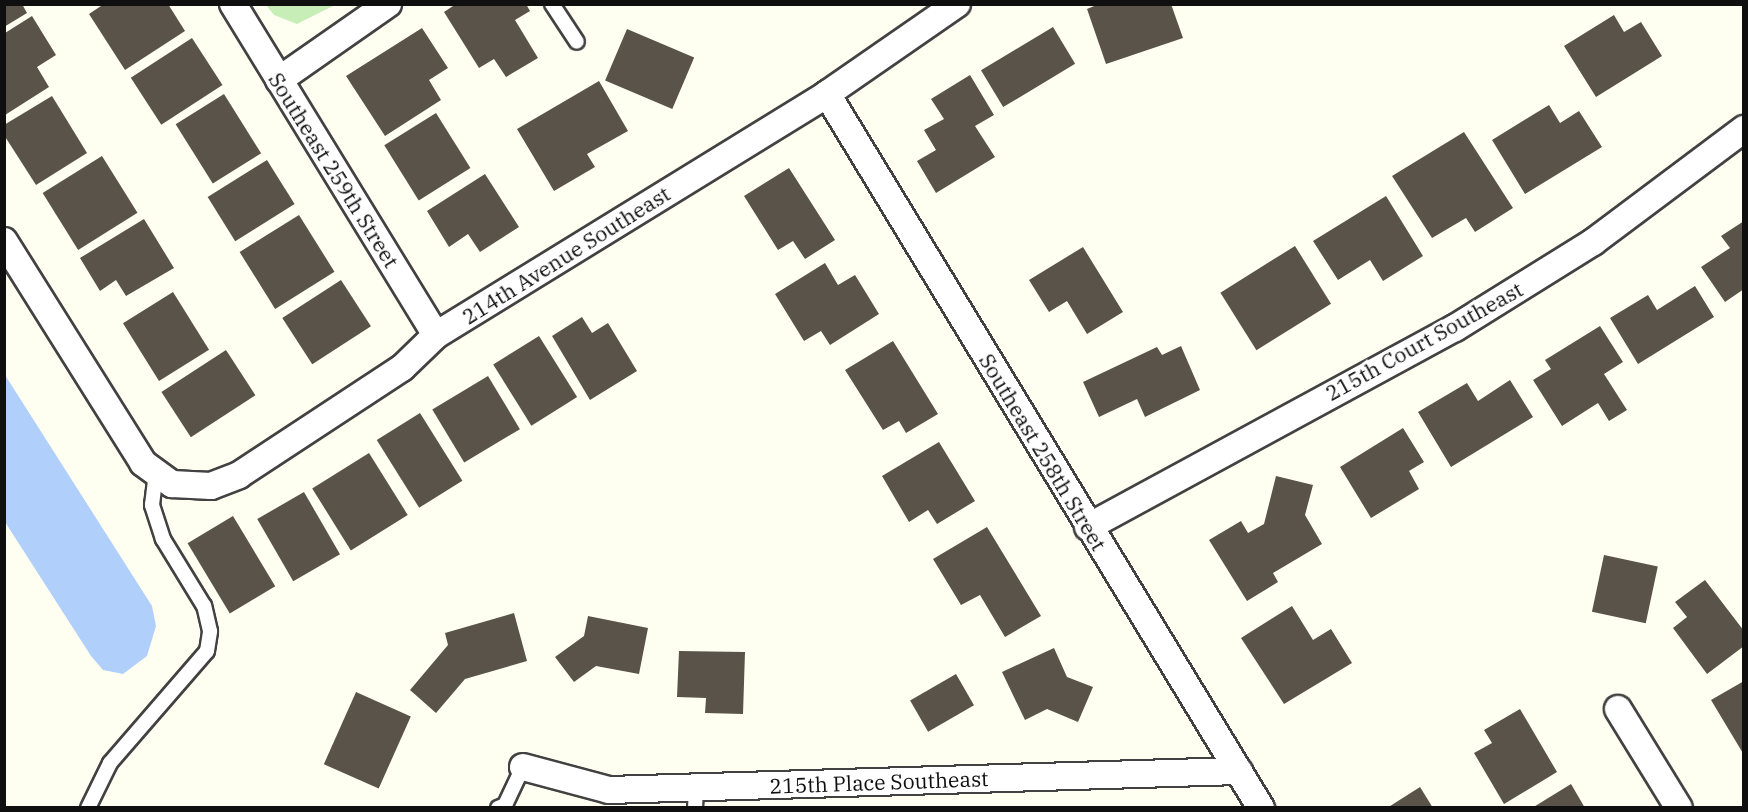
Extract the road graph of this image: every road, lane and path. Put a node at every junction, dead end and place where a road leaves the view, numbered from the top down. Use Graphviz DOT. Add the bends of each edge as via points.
graph roads {
  1 [pos="232,4"];
  2 [pos="388,4"];
  3 [pos="552,4"];
  4 [pos="957,4"];
  5 [pos="577,42"];
  6 [pos="279,80"];
  7 [pos="827,94"];
  8 [pos="1743,129"];
  9 [pos="4,241"];
  10 [pos="436,335"];
  11 [pos="164,478"];
  12 [pos="1088,527"];
  13 [pos="1618,709"];
  14 [pos="523,767"];
  15 [pos="1239,771"];
  16 [pos="696,798"];
  17 [pos="88,807"];
  18 [pos="498,807"];
  19 [pos="1261,807"];
  20 [pos="1679,807"];
  1 -- 6 [label="street, Southeast 259th Street"];
  2 -- 6 [label="street"];
  3 -- 5 [label="lane"];
  4 -- 7 [label="street, 214th Avenue Southeast"];
  6 -- 10 [label="street, Southeast 259th Street"];
  7 -- 10 [label="street, 214th Avenue Southeast"];
  7 -- 12 [label="street, Southeast 258th Street"];
  8 -- 12 [label="street, 215th Court Southeast" via="1593,242 1455,328"];
  9 -- 11 [label="street" via="143,463"];
  10 -- 11 [label="street, 214th Avenue Southeast" via="402,368 239,475 211,486"];
  11 -- 17 [label="lane" via="152,505 163,539 204,606 210,631 207,651 110,763"];
  12 -- 15 [label="street, Southeast 258th Street"];
  13 -- 20 [label="street"];
  14 -- 16 [label="street, 215th Place Southeast" via="609,790"];
  14 -- 18 [label="lane" via="505,805"];
  15 -- 16 [label="street, 215th Place Southeast"];
  15 -- 19 [label="street, Southeast 258th Street"];
}
